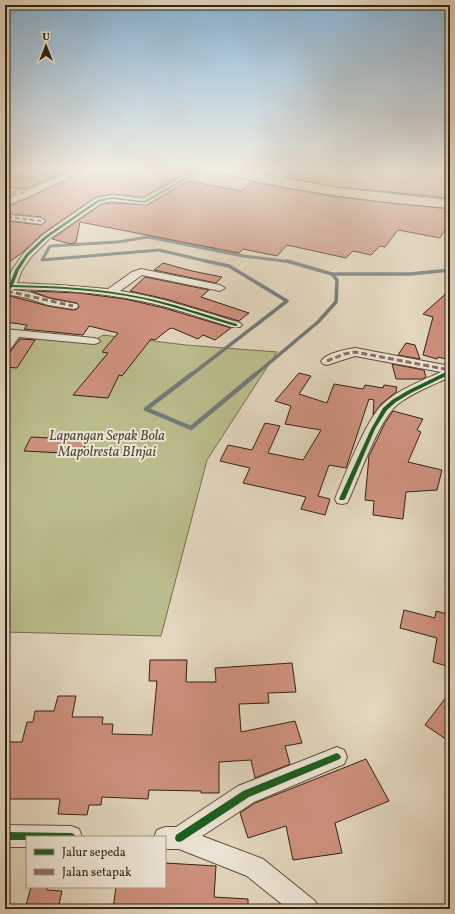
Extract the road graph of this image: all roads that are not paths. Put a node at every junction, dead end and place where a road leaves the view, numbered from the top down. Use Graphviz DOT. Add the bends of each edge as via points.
graph roads {
  1 [pos="6,214"];
  2 [pos="80,214"];
  3 [pos="41,221"];
  4 [pos="220,288"];
  5 [pos="8,290"];
  6 [pos="110,293"];
  7 [pos="73,306"];
  8 [pos="236,325"];
  9 [pos="10,332"];
  10 [pos="94,341"];
  11 [pos="5,349"];
  12 [pos="327,361"];
  13 [pos="450,371"];
  14 [pos="342,499"];
  15 [pos="337,758"];
  16 [pos="5,836"];
  17 [pos="26,836"];
  18 [pos="172,838"];
  19 [pos="307,909"];
  1 -- 3 [label="street" via="8,217"];
  2 -- 5 [label="street" via="46,237 27,255"];
  4 -- 6 [label="street" via="141,272"];
  5 -- 6 [label="street" via="63,288"];
  5 -- 7 [label="street" via="48,302"];
  6 -- 8 [label="street" via="142,299"];
  9 -- 10 [label="street"];
  9 -- 11 [label="street"];
  12 -- 13 [label="street" via="355,352"];
  13 -- 14 [label="street" via="409,392 385,409 373,429"];
  15 -- 18 [label="street" via="246,794"];
  16 -- 17 [label="street"];
  18 -- 19 [label="street" via="255,867"];
}
